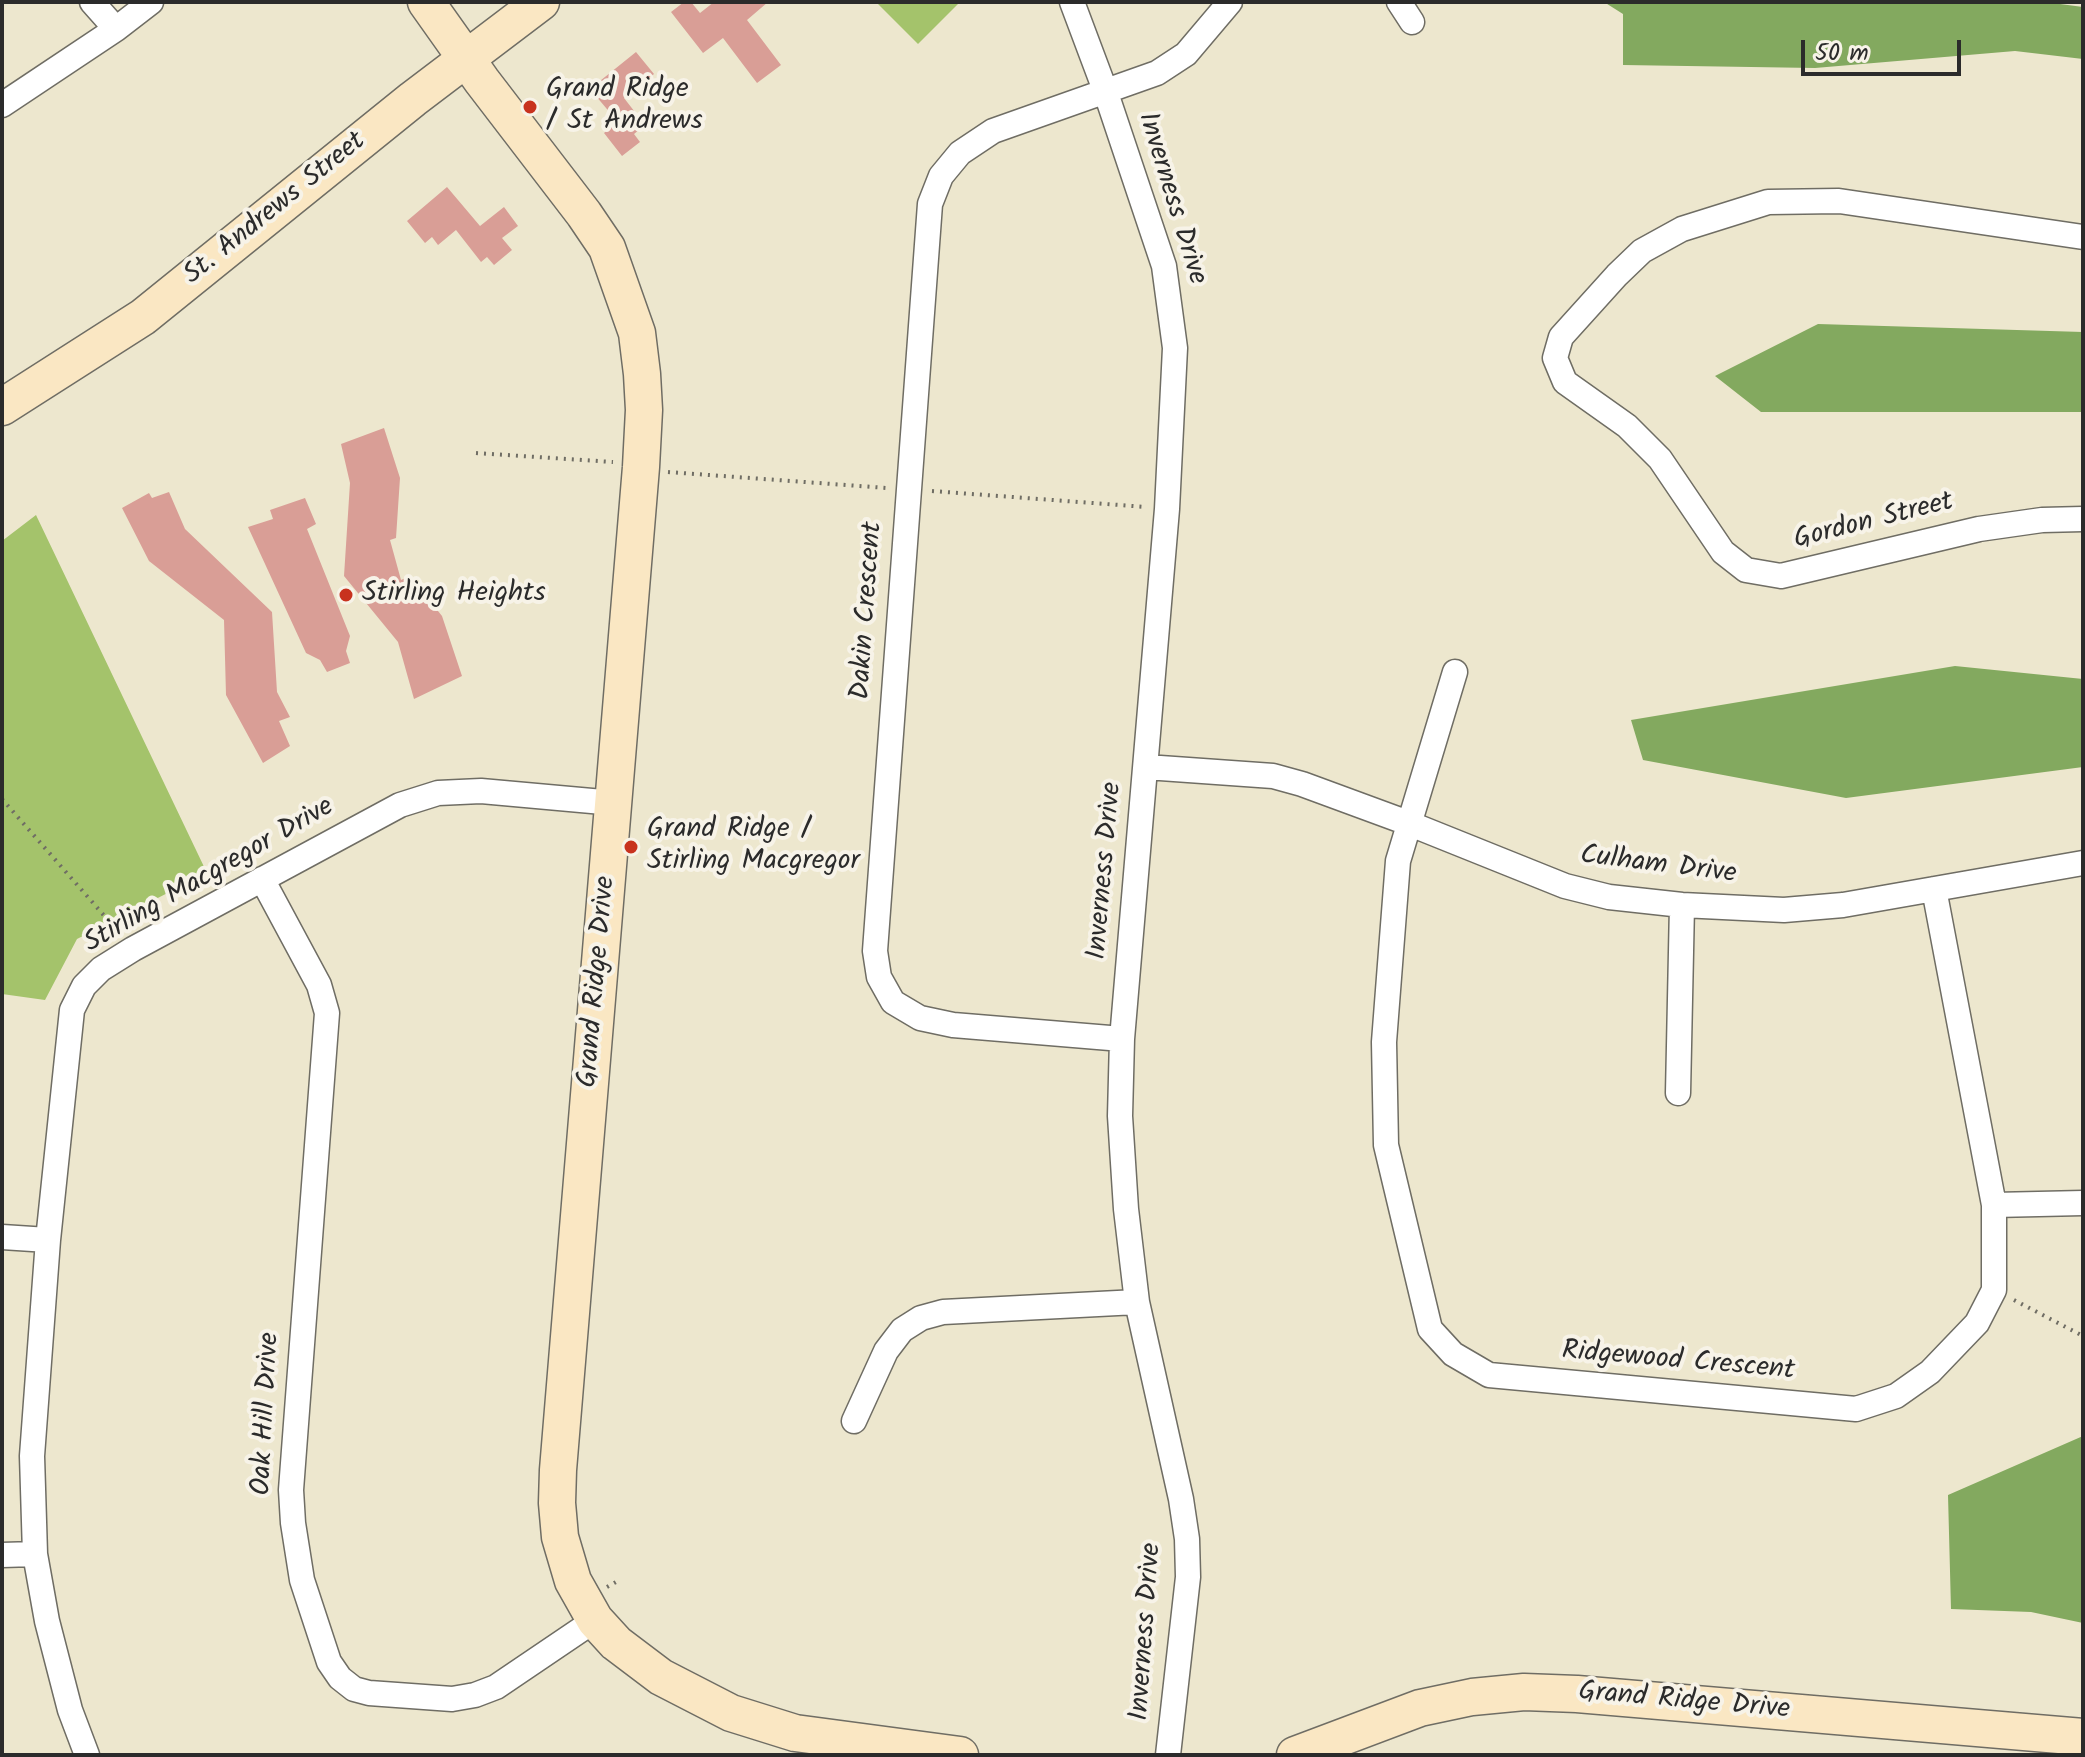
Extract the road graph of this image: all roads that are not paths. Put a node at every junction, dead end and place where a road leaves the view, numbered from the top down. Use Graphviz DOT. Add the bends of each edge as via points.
graph roads {
  1 [pos="92,2"];
  2 [pos="151,2"];
  3 [pos="426,2"];
  4 [pos="541,2"];
  5 [pos="1072,2"];
  6 [pos="1230,2"];
  7 [pos="116,29"];
  8 [pos="467,60"];
  9 [pos="1105,90"];
  10 [pos="2,105"];
  11 [pos="2083,237"];
  12 [pos="2,407"];
  13 [pos="2083,519"];
  14 [pos="1455,672"];
  15 [pos="1146,767"];
  16 [pos="614,803"];
  17 [pos="1408,823"];
  18 [pos="2083,863"];
  19 [pos="262,879"];
  20 [pos="1934,889"];
  21 [pos="1682,905"];
  22 [pos="1122,1039"];
  23 [pos="1678,1093"];
  24 [pos="2083,1203"];
  25 [pos="1994,1205"];
  26 [pos="2,1237"];
  27 [pos="48,1240"];
  28 [pos="1137,1302"];
  29 [pos="854,1421"];
  30 [pos="35,1554"];
  31 [pos="2,1555"];
  32 [pos="595,1620"];
  33 [pos="2083,1737"];
  34 [pos="87,1755"];
  35 [pos="960,1755"];
  36 [pos="1168,1755"];
  37 [pos="1295,1755"];
  1 -- 7 [label="street"];
  2 -- 7 [label="street"];
  3 -- 8 [label="street, Grand Ridge Drive"];
  4 -- 8 [label="street, St. Andrews Street"];
  5 -- 9 [label="street, Inverness Drive"];
  6 -- 9 [label="street, Dakin Crescent" via="1171,65"];
  7 -- 10 [label="street"];
  8 -- 12 [label="street, St. Andrews Street" via="143,317"];
  8 -- 16 [label="street, Grand Ridge Drive" via="607,248 637,333 642,439"];
  9 -- 15 [label="street, Inverness Drive" via="1164,266 1175,348"];
  9 -- 22 [label="street, Dakin Crescent" via="993,131 960,153 941,176 930,204 875,951 879,977 893,1002 920,1018"];
  11 -- 13 [label="street, Gordon Street" via="1839,201 1768,202 1682,229 1642,251 1561,337 1555,358 1565,382 1627,426 1660,459 1723,552 1746,570 1781,576 1979,529"];
  14 -- 17 [label="street, Ridgewood Crescent"];
  15 -- 17 [label="street, Culham Drive" via="1273,776"];
  15 -- 22 [label="street, Inverness Drive"];
  16 -- 19 [label="street, Stirling Macgregor Drive" via="481,791 438,793 400,805"];
  16 -- 32 [label="street, Grand Ridge Drive" via="557,1503 573,1581"];
  17 -- 21 [label="street, Culham Drive" via="1565,886"];
  17 -- 25 [label="street, Ridgewood Crescent" via="1398,861 1384,1042 1386,1145 1430,1329 1453,1354 1489,1375 1856,1409 1896,1396 1930,1372 1977,1323 1994,1290"];
  18 -- 20 [label="street, Culham Drive"];
  19 -- 27 [label="street, Stirling Macgregor Drive" via="133,949 84,986 72,1010"];
  19 -- 32 [label="street, Oak Hill Drive" via="319,985 327,1013 291,1490 302,1580 329,1662 354,1689 452,1699 496,1687"];
  20 -- 21 [label="street, Culham Drive" via="1784,910"];
  20 -- 25 [label="street, Ridgewood Crescent"];
  21 -- 23 [label="street"];
  22 -- 28 [label="street, Inverness Drive" via="1120,1116"];
  24 -- 25 [label="street"];
  26 -- 27 [label="street"];
  27 -- 30 [label="street, Stirling Macgregor Drive" via="32,1456"];
  28 -- 29 [label="street" via="943,1312 921,1318 902,1330 886,1351"];
  28 -- 36 [label="street, Inverness Drive" via="1187,1539 1188,1577"];
  30 -- 31 [label="street"];
  30 -- 34 [label="street, Stirling Macgregor Drive" via="70,1710"];
  32 -- 35 [label="street, Grand Ridge Drive" via="661,1677 731,1713 795,1733"];
  33 -- 37 [label="street, Grand Ridge Drive" via="1524,1692 1420,1708"];
}
